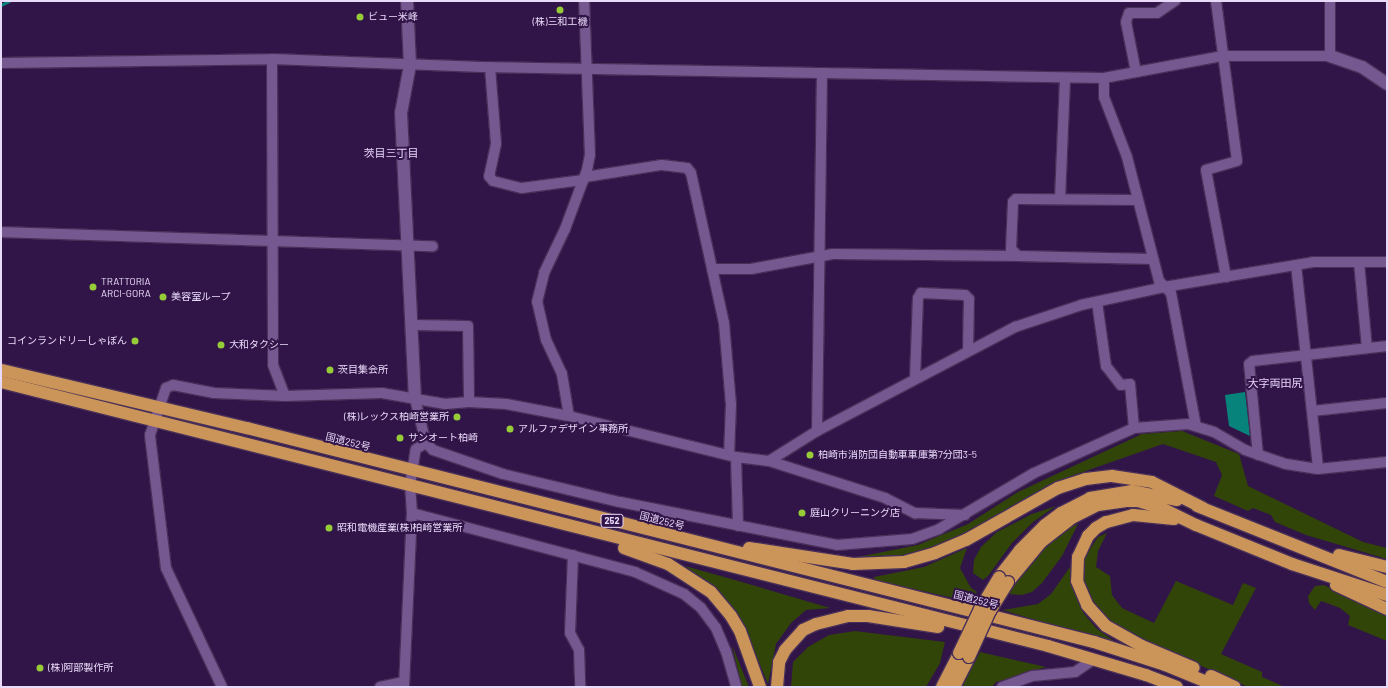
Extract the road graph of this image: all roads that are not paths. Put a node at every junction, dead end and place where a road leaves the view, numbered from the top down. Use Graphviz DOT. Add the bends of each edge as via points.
graph roads {
  1 [pos="407,1"];
  2 [pos="584,1"];
  3 [pos="1175,1"];
  4 [pos="1216,1"];
  5 [pos="1330,1"];
  6 [pos="1223,56"];
  7 [pos="1330,56"];
  8 [pos="272,59"];
  9 [pos="1,62"];
  10 [pos="410,65"];
  11 [pos="490,67"];
  12 [pos="587,68"];
  13 [pos="1136,72"];
  14 [pos="822,73"];
  15 [pos="1065,78"];
  16 [pos="1104,78"];
  17 [pos="1387,84"];
  18 [pos="584,179"];
  19 [pos="1060,199"];
  20 [pos="1137,200"];
  21 [pos="1,232"];
  22 [pos="272,243"];
  23 [pos="406,245"];
  24 [pos="433,246"];
  25 [pos="819,256"];
  26 [pos="1018,256"];
  27 [pos="1153,258"];
  28 [pos="1359,262"];
  29 [pos="1387,262"];
  30 [pos="1296,264"];
  31 [pos="712,269"];
  32 [pos="1226,277"];
  33 [pos="1164,286"];
  34 [pos="1097,302"];
  35 [pos="413,325"];
  36 [pos="1387,346"];
  37 [pos="1367,348"];
  38 [pos="968,350"];
  39 [pos="1306,355"];
  40 [pos="1,370"];
  41 [pos="915,379"];
  42 [pos="1,382"];
  43 [pos="285,396"];
  44 [pos="415,399"];
  45 [pos="469,402"];
  46 [pos="1387,403"];
  47 [pos="158,407"];
  48 [pos="1312,412"];
  49 [pos="569,416"];
  50 [pos="153,420"];
  51 [pos="1196,426"];
  52 [pos="1134,428"];
  53 [pos="817,431"];
  54 [pos="426,443"];
  55 [pos="1258,455"];
  56 [pos="733,456"];
  57 [pos="769,461"];
  58 [pos="1387,462"];
  59 [pos="1318,469"];
  60 [pos="413,470"];
  61 [pos="410,485"];
  62 [pos="1203,508"];
  63 [pos="412,513"];
  64 [pos="515,513"];
  65 [pos="966,515"];
  66 [pos="1196,525"];
  67 [pos="738,526"];
  68 [pos="653,531"];
  69 [pos="1299,546"];
  70 [pos="573,555"];
  71 [pos="1292,564"];
  72 [pos="1387,567"];
  73 [pos="1003,579"];
  74 [pos="1387,582"];
  75 [pos="1387,595"];
  76 [pos="1387,609"];
  77 [pos="964,655"];
  78 [pos="1094,659"];
  79 [pos="404,685"];
  80 [pos="222,687"];
  81 [pos="380,687"];
  82 [pos="580,687"];
  83 [pos="736,687"];
  84 [pos="760,687"];
  85 [pos="777,687"];
  86 [pos="942,687"];
  87 [pos="954,687"];
  88 [pos="1002,687"];
  89 [pos="1177,687"];
  90 [pos="1219,687"];
  91 [pos="1235,687"];
  1 -- 10 [label="street"];
  2 -- 12 [label="street"];
  3 -- 13 [label="street" via="1156,13 1129,13 1126,22"];
  4 -- 6 [label="street"];
  5 -- 7 [label="street"];
  6 -- 7 [label="street"];
  6 -- 13 [label="street"];
  6 -- 32 [label="street" via="1237,161 1206,170"];
  7 -- 17 [label="street" via="1362,67"];
  8 -- 9 [label="street"];
  8 -- 10 [label="street"];
  8 -- 22 [label="street"];
  10 -- 11 [label="street"];
  10 -- 23 [label="street" via="401,113"];
  11 -- 12 [label="street"];
  11 -- 18 [label="street" via="496,144 490,176 493,181 522,188"];
  12 -- 14 [label="street"];
  12 -- 18 [label="street" via="591,147"];
  13 -- 16 [label="street"];
  14 -- 15 [label="street"];
  14 -- 25 [label="street"];
  15 -- 16 [label="street"];
  15 -- 19 [label="street"];
  16 -- 20 [label="street" via="1104,97 1127,157"];
  18 -- 31 [label="street" via="662,165 688,168"];
  18 -- 49 [label="street" via="565,229 544,273 537,302 546,340 562,374"];
  19 -- 20 [label="street"];
  19 -- 26 [label="street" via="1016,199 1013,202 1012,249"];
  20 -- 27 [label="street"];
  21 -- 22 [label="street"];
  22 -- 23 [label="street"];
  22 -- 43 [label="street" via="272,365"];
  23 -- 24 [label="street"];
  23 -- 35 [label="street"];
  25 -- 26 [label="street"];
  25 -- 31 [label="street" via="752,268"];
  25 -- 53 [label="street"];
  26 -- 27 [label="street"];
  27 -- 33 [label="street" via="1159,281"];
  28 -- 29 [label="street"];
  28 -- 30 [label="street"];
  28 -- 37 [label="street"];
  30 -- 32 [label="street"];
  30 -- 39 [label="street"];
  31 -- 56 [label="street" via="725,338"];
  32 -- 33 [label="street"];
  33 -- 34 [label="street"];
  33 -- 51 [label="street" via="1171,293"];
  34 -- 38 [label="street" via="1015,326"];
  34 -- 52 [label="street" via="1106,366 1121,385 1130,384"];
  35 -- 44 [label="street"];
  35 -- 45 [label="street" via="468,326"];
  36 -- 37 [label="street"];
  37 -- 39 [label="street"];
  38 -- 41 [label="street"];
  38 -- 41 [label="street" via="969,299 965,295 922,293 918,298"];
  39 -- 48 [label="street"];
  39 -- 55 [label="street" via="1253,361 1249,364"];
  40 -- 47 [label="highway, 国道252号 / 252"];
  41 -- 53 [label="street"];
  42 -- 50 [label="highway, 252"];
  43 -- 44 [label="street" via="352,392 382,393"];
  43 -- 47 [label="street" via="214,393 173,386 166,388"];
  44 -- 45 [label="street" via="445,404"];
  44 -- 54 [label="street"];
  45 -- 49 [label="street" via="506,404"];
  46 -- 48 [label="street"];
  47 -- 50 [label="street"];
  47 -- 60 [label="highway, 国道252号 / 252"];
  48 -- 59 [label="street"];
  49 -- 56 [label="street"];
  50 -- 61 [label="highway, 252"];
  50 -- 80 [label="street" via="150,453 166,568"];
  51 -- 52 [label="street" via="1188,424"];
  51 -- 55 [label="street"];
  52 -- 65 [label="street" via="1034,472"];
  53 -- 57 [label="street"];
  54 -- 60 [label="street" via="416,449"];
  54 -- 67 [label="street" via="433,450 503,474"];
  55 -- 59 [label="street" via="1286,464"];
  56 -- 57 [label="street"];
  56 -- 67 [label="street"];
  57 -- 65 [label="street" via="885,498 915,513"];
  58 -- 59 [label="street"];
  60 -- 61 [label="street"];
  60 -- 68 [label="highway, 国道252号 / 252"];
  61 -- 63 [label="street"];
  61 -- 64 [label="highway, 252"];
  62 -- 68 [label="highway" via="1139,478 1112,476 1086,479 1043,495 951,547 920,558 871,564 836,563"];
  62 -- 69 [label="highway"];
  62 -- 73 [label="highway" via="1144,492 1117,492 1090,498 1061,513 1045,525 1020,550"];
  63 -- 70 [label="street"];
  63 -- 79 [label="street"];
  64 -- 78 [label="highway, 252"];
  64 -- 84 [label="highway" via="647,556 699,582 711,592 740,631"];
  65 -- 67 [label="street" via="912,539 837,545"];
  66 -- 71 [label="highway"];
  66 -- 73 [label="highway" via="1161,508 1138,501 1098,505 1083,511 1055,529"];
  66 -- 91 [label="highway" via="1147,514 1106,522 1096,528 1082,545 1078,557 1077,581 1087,605 1106,626 1142,646"];
  68 -- 90 [label="highway, 国道252号 / 252" via="1094,642 1165,665"];
  69 -- 72 [label="highway"];
  69 -- 74 [label="highway"];
  70 -- 82 [label="street" via="570,633 579,650"];
  70 -- 83 [label="street" via="635,572 684,594 701,608 716,628 726,651"];
  71 -- 75 [label="highway"];
  71 -- 76 [label="highway"];
  73 -- 77 [label="highway, bridge" via="980,609"];
  77 -- 86 [label="highway"];
  77 -- 87 [label="highway"];
  78 -- 85 [label="highway" via="895,619 848,616 816,624 793,639 779,662"];
  78 -- 88 [label="street" via="1067,674 1033,676"];
  78 -- 89 [label="highway, 252"];
  79 -- 81 [label="street"];
}
